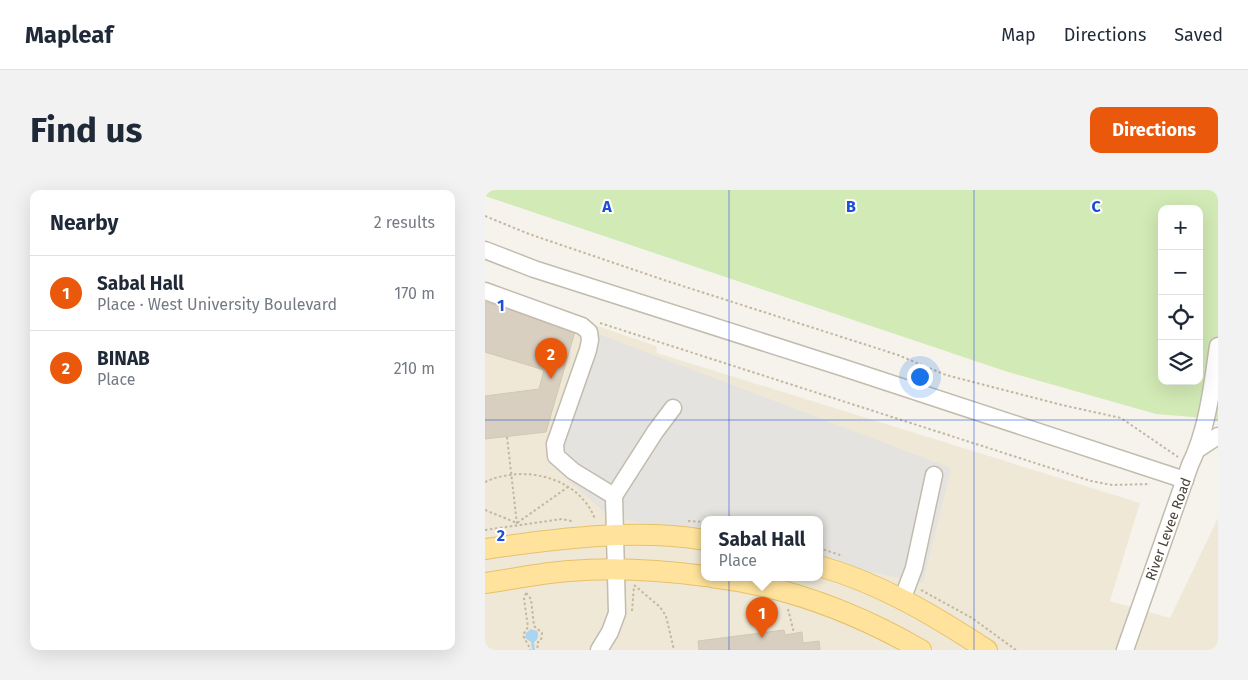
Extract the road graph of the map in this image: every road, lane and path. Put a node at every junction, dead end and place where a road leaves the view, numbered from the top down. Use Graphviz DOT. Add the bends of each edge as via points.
graph roads {
  1 [pos="485,216"];
  2 [pos="485,250"];
  3 [pos="485,291"];
  4 [pos="597,322"];
  5 [pos="1218,346"];
  6 [pos="1213,405"];
  7 [pos="673,408"];
  8 [pos="1218,436"];
  9 [pos="507,437"];
  10 [pos="1198,449"];
  11 [pos="1188,473"];
  12 [pos="510,474"];
  13 [pos="935,475"];
  14 [pos="485,482"];
  15 [pos="1157,483"];
  16 [pos="568,487"];
  17 [pos="614,496"];
  18 [pos="485,510"];
  19 [pos="596,524"];
  20 [pos="517,525"];
  21 [pos="616,535"];
  22 [pos="701,540"];
  23 [pos="485,549"];
  24 [pos="823,567"];
  25 [pos="616,569"];
  26 [pos="701,576"];
  27 [pos="736,581"];
  28 [pos="485,583"];
  29 [pos="644,586"];
  30 [pos="535,591"];
  31 [pos="526,593"];
  32 [pos="902,600"];
  33 [pos="795,611"];
  34 [pos="794,633"];
  35 [pos="530,650"];
  36 [pos="538,650"];
  37 [pos="599,650"];
  38 [pos="674,650"];
  39 [pos="921,650"];
  40 [pos="987,650"];
  41 [pos="1125,650"];
  1 -- 11 [label="path" via="667,281 898,355 946,375 1121,418"];
  2 -- 11 [label="street" via="535,270"];
  3 -- 17 [label="street" via="582,326 589,332 588,350 555,444 556,456 573,471"];
  4 -- 15 [label="path" via="1091,481 1112,485"];
  5 -- 6 [label="street, River Levee Road"];
  6 -- 10 [label="street, River Levee Road"];
  7 -- 17 [label="street"];
  8 -- 10 [label="street"];
  9 -- 12 [label="path"];
  10 -- 11 [label="street, River Levee Road"];
  11 -- 41 [label="street, River Levee Road"];
  12 -- 14 [label="path"];
  12 -- 16 [label="path" via="540,475"];
  12 -- 20 [label="path"];
  13 -- 32 [label="street" via="914,568"];
  16 -- 19 [label="path" via="587,503"];
  16 -- 20 [label="path"];
  17 -- 21 [label="street"];
  18 -- 20 [label="path"];
  21 -- 22 [label="main road"];
  21 -- 23 [label="main road"];
  21 -- 25 [label="street"];
  24 -- 32 [label="main road"];
  25 -- 26 [label="main road"];
  25 -- 28 [label="main road" via="570,571"];
  25 -- 37 [label="street" via="617,612 611,632"];
  27 -- 39 [label="main road" via="833,608"];
  29 -- 38 [label="path" via="634,586 666,616"];
  30 -- 31 [label="path"];
  31 -- 35 [label="path" via="528,627 523,635"];
  31 -- 36 [label="path" via="531,599 534,626 542,633 537,643"];
  32 -- 40 [label="main road" via="919,607"];
  33 -- 34 [label="path" via="788,608"];
}
